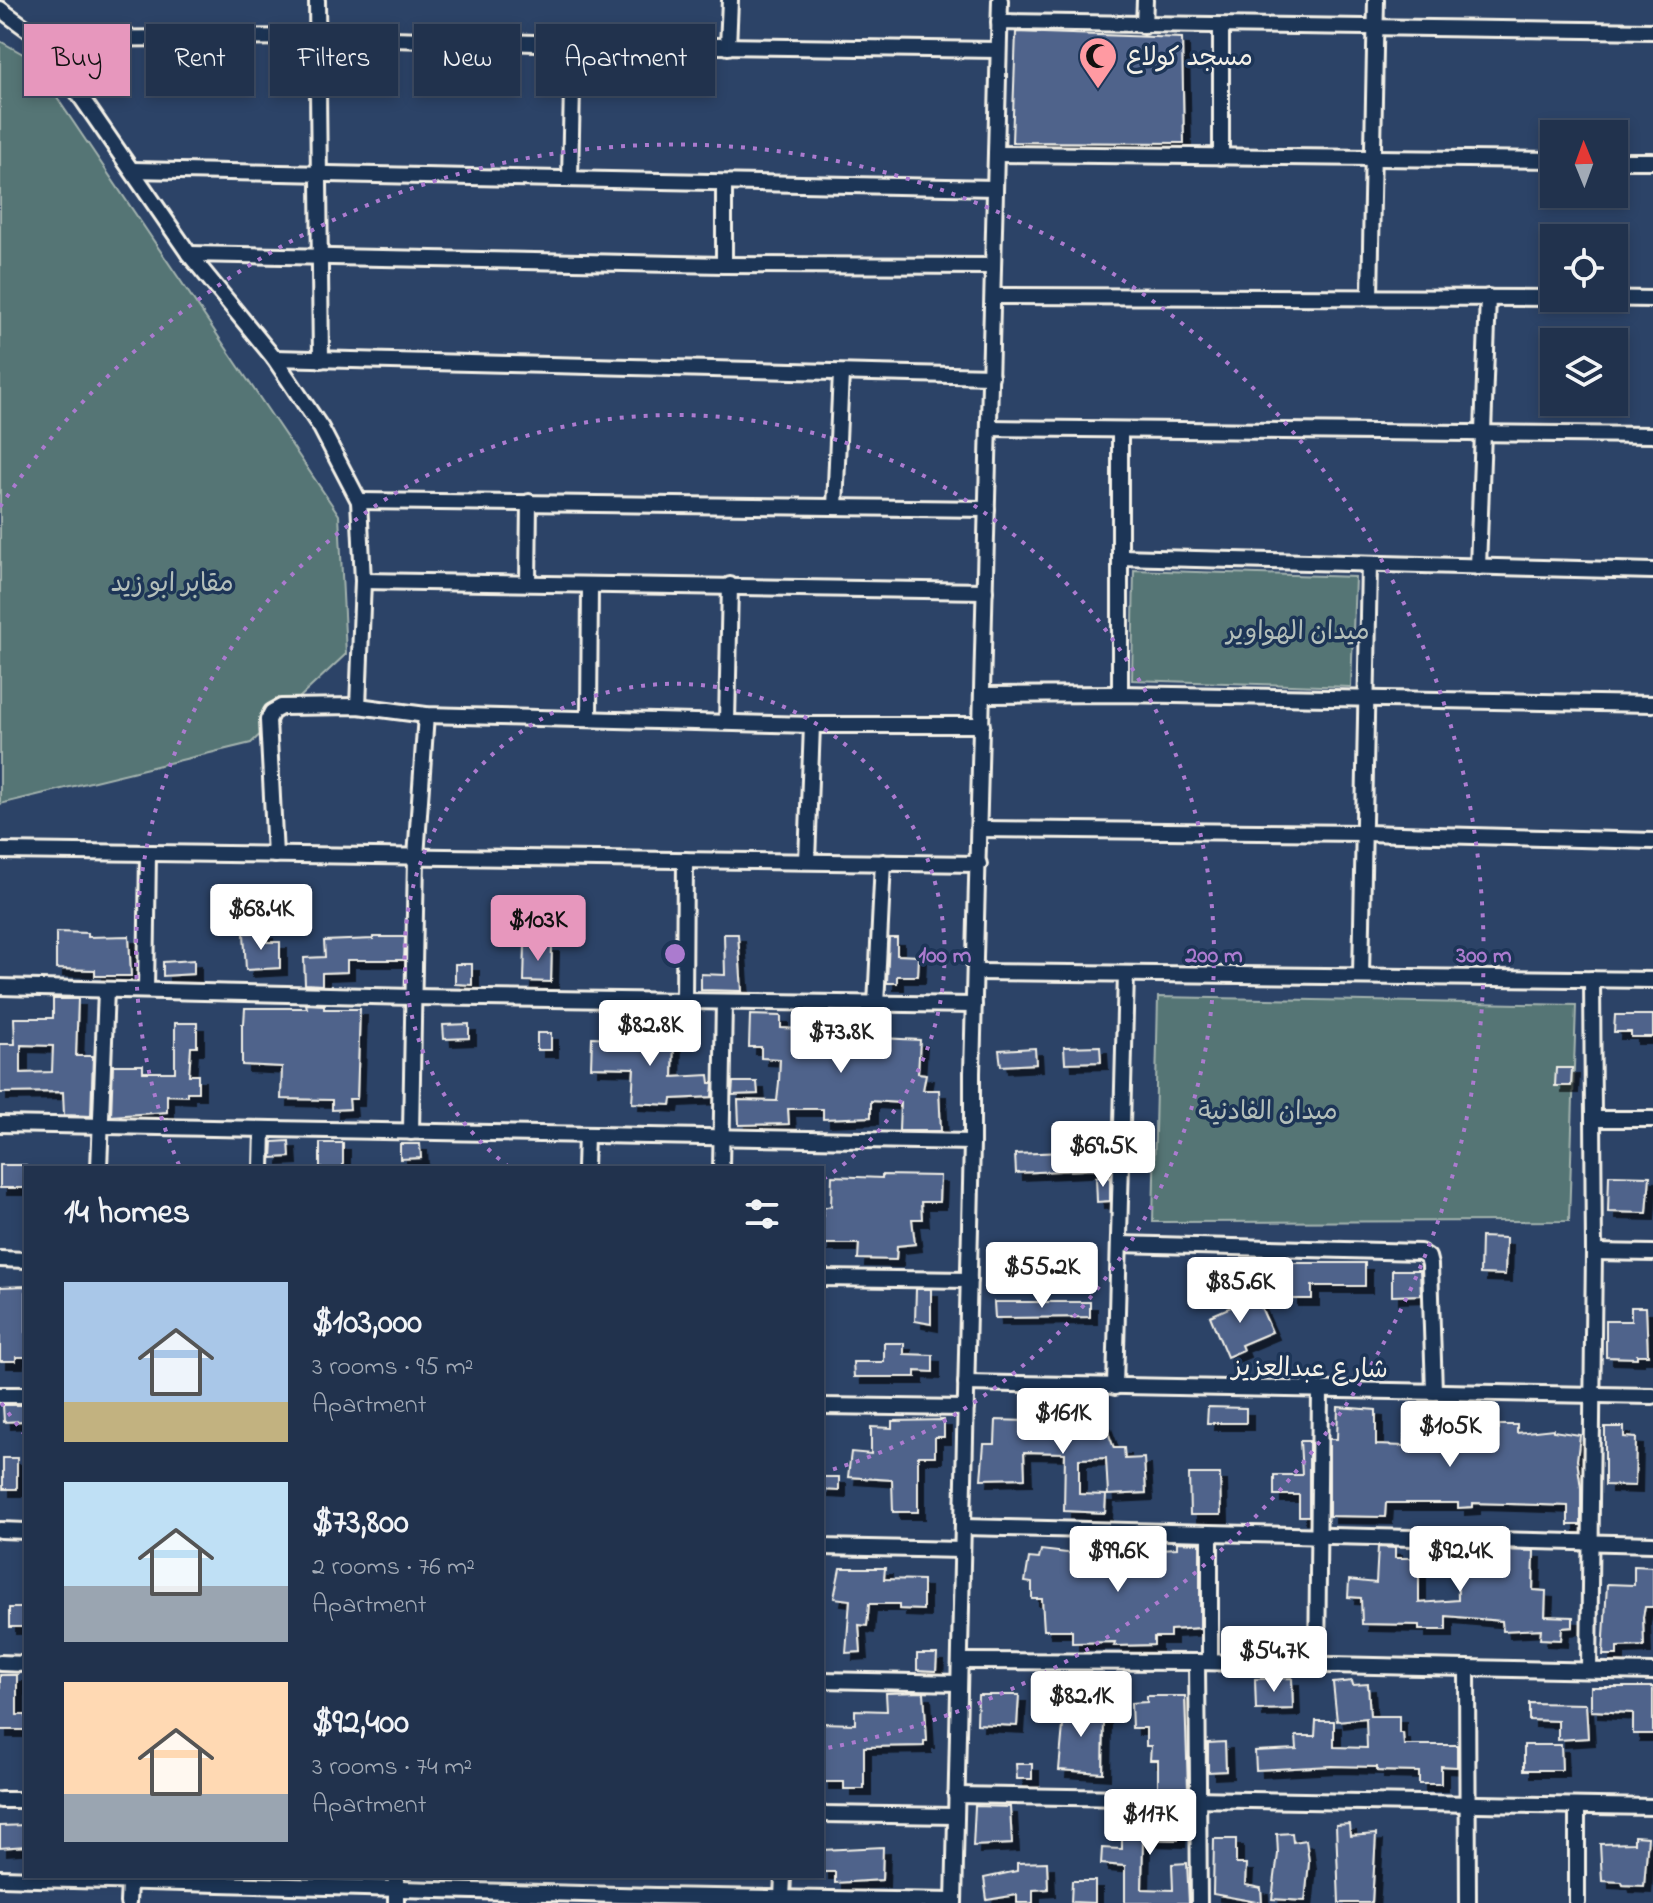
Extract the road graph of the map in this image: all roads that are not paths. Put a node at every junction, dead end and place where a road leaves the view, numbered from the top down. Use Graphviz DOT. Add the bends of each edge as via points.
graph roads {
  1 [pos="317,0"];
  2 [pos="730,0"];
  3 [pos="1000,0"];
  4 [pos="1145,0"];
  5 [pos="1376,0"];
  6 [pos="0,9"];
  7 [pos="999,22"];
  8 [pos="317,24"];
  9 [pos="1144,26"];
  10 [pos="24,27"];
  11 [pos="1221,27"];
  12 [pos="1375,27"];
  13 [pos="1653,31"];
  14 [pos="270,37"];
  15 [pos="130,38"];
  16 [pos="398,39"];
  17 [pos="536,43"];
  18 [pos="715,47"];
  19 [pos="728,47"];
  20 [pos="998,50"];
  21 [pos="81,96"];
  22 [pos="318,96"];
  23 [pos="572,96"];
  24 [pos="996,154"];
  25 [pos="1221,157"];
  26 [pos="1373,159"];
  27 [pos="1540,160"];
  28 [pos="1628,161"];
  29 [pos="1653,161"];
  30 [pos="132,170"];
  31 [pos="319,172"];
  32 [pos="570,178"];
  33 [pos="724,184"];
  34 [pos="995,188"];
  35 [pos="189,254"];
  36 [pos="320,258"];
  37 [pos="724,265"];
  38 [pos="993,266"];
  39 [pos="993,296"];
  40 [pos="1370,296"];
  41 [pos="1488,297"];
  42 [pos="1540,298"];
  43 [pos="1628,299"];
  44 [pos="1653,299"];
  45 [pos="274,358"];
  46 [pos="321,360"];
  47 [pos="841,373"];
  48 [pos="991,376"];
  49 [pos="989,428"];
  50 [pos="1120,431"];
  51 [pos="1484,435"];
  52 [pos="1653,435"];
  53 [pos="359,501"];
  54 [pos="529,502"];
  55 [pos="835,507"];
  56 [pos="987,509"];
  57 [pos="1120,557"];
  58 [pos="1369,564"];
  59 [pos="1478,567"];
  60 [pos="1653,571"];
  61 [pos="363,581"];
  62 [pos="528,582"];
  63 [pos="590,585"];
  64 [pos="730,585"];
  65 [pos="985,591"];
  66 [pos="1120,694"];
  67 [pos="983,695"];
  68 [pos="1366,699"];
  69 [pos="1653,704"];
  70 [pos="358,706"];
  71 [pos="426,715"];
  72 [pos="589,717"];
  73 [pos="727,721"];
  74 [pos="812,725"];
  75 [pos="982,725"];
  76 [pos="980,829"];
  77 [pos="1365,833"];
  78 [pos="1653,841"];
  79 [pos="0,851"];
  80 [pos="148,853"];
  81 [pos="275,855"];
  82 [pos="416,857"];
  83 [pos="685,860"];
  84 [pos="807,861"];
  85 [pos="883,862"];
  86 [pos="979,864"];
  87 [pos="976,972"];
  88 [pos="1126,974"];
  89 [pos="1361,976"];
  90 [pos="1592,979"];
  91 [pos="1653,980"];
  92 [pos="0,987"];
  93 [pos="106,990"];
  94 [pos="146,990"];
  95 [pos="413,997"];
  96 [pos="684,1002"];
  97 [pos="724,1002"];
  98 [pos="876,1005"];
  99 [pos="974,1005"];
  100 [pos="1593,1119"];
  101 [pos="1653,1119"];
  102 [pos="0,1124"];
  103 [pos="102,1125"];
  104 [pos="263,1129"];
  105 [pos="411,1132"];
  106 [pos="586,1135"];
  107 [pos="721,1137"];
  108 [pos="972,1142"];
  109 [pos="99,1166"];
  110 [pos="262,1166"];
  111 [pos="585,1166"];
  112 [pos="721,1166"];
  113 [pos="1119,1244"];
  114 [pos="1594,1252"];
  115 [pos="1653,1253"];
  116 [pos="0,1259"];
  117 [pos="24,1260"];
  118 [pos="824,1278"];
  119 [pos="969,1280"];
  120 [pos="966,1383"];
  121 [pos="1115,1387"];
  122 [pos="1320,1391"];
  123 [pos="1434,1392"];
  124 [pos="0,1395"];
  125 [pos="24,1395"];
  126 [pos="1592,1395"];
  127 [pos="1653,1396"];
  128 [pos="824,1406"];
  129 [pos="966,1408"];
  130 [pos="963,1527"];
  131 [pos="0,1530"];
  132 [pos="24,1531"];
  133 [pos="1210,1534"];
  134 [pos="1318,1536"];
  135 [pos="1592,1542"];
  136 [pos="1653,1544"];
  137 [pos="824,1547"];
  138 [pos="962,1550"];
  139 [pos="960,1661"];
  140 [pos="1204,1662"];
  141 [pos="0,1663"];
  142 [pos="24,1664"];
  143 [pos="1317,1665"];
  144 [pos="1467,1668"];
  145 [pos="1589,1670"];
  146 [pos="1653,1672"];
  147 [pos="824,1680"];
  148 [pos="959,1683"];
  149 [pos="956,1795"];
  150 [pos="0,1800"];
  151 [pos="24,1800"];
  152 [pos="1198,1801"];
  153 [pos="1468,1804"];
  154 [pos="1577,1806"];
  155 [pos="1653,1807"];
  156 [pos="824,1814"];
  157 [pos="956,1816"];
  158 [pos="0,1878"];
  159 [pos="783,1878"];
  160 [pos="248,1880"];
  161 [pos="129,1882"];
  162 [pos="396,1889"];
  163 [pos="782,1898"];
  164 [pos="656,1899"];
  165 [pos="954,1902"];
  166 [pos="128,1903"];
  167 [pos="1199,1903"];
  168 [pos="1468,1903"];
  169 [pos="1577,1903"];
  1 -- 8 [label="street"];
  2 -- 19 [label="street"];
  3 -- 7 [label="street"];
  4 -- 9 [label="street"];
  5 -- 12 [label="street"];
  6 -- 10 [label="street"];
  7 -- 9 [label="street"];
  7 -- 20 [label="street"];
  9 -- 11 [label="street"];
  11 -- 12 [label="street"];
  11 -- 25 [label="street"];
  12 -- 13 [label="street"];
  12 -- 26 [label="street"];
  14 -- 15 [label="street"];
  16 -- 17 [label="street"];
  18 -- 19 [label="street"];
  19 -- 20 [label="street"];
  20 -- 24 [label="street"];
  21 -- 30 [label="street"];
  22 -- 31 [label="street"];
  23 -- 32 [label="street"];
  24 -- 25 [label="street"];
  24 -- 34 [label="street"];
  25 -- 26 [label="street"];
  26 -- 27 [label="street"];
  26 -- 40 [label="street"];
  28 -- 29 [label="street"];
  30 -- 31 [label="street"];
  30 -- 35 [label="street"];
  31 -- 32 [label="street"];
  31 -- 36 [label="street"];
  32 -- 33 [label="street"];
  33 -- 34 [label="street"];
  33 -- 37 [label="street"];
  34 -- 38 [label="street"];
  35 -- 36 [label="street"];
  35 -- 45 [label="street"];
  36 -- 37 [label="street"];
  36 -- 46 [label="street"];
  37 -- 38 [label="street"];
  38 -- 39 [label="street"];
  39 -- 40 [label="street"];
  39 -- 48 [label="street"];
  40 -- 41 [label="street"];
  41 -- 42 [label="street"];
  41 -- 51 [label="street"];
  43 -- 44 [label="street"];
  45 -- 46 [label="street"];
  45 -- 53 [label="street" via="321,428"];
  46 -- 47 [label="street"];
  47 -- 48 [label="street"];
  47 -- 55 [label="street"];
  48 -- 49 [label="street"];
  49 -- 50 [label="street"];
  49 -- 56 [label="street"];
  50 -- 51 [label="street"];
  50 -- 57 [label="street"];
  51 -- 52 [label="street"];
  51 -- 59 [label="street"];
  53 -- 54 [label="street"];
  53 -- 61 [label="street"];
  54 -- 55 [label="street"];
  54 -- 62 [label="street"];
  55 -- 56 [label="street"];
  56 -- 65 [label="street"];
  57 -- 58 [label="street"];
  57 -- 66 [label="street"];
  58 -- 59 [label="street"];
  58 -- 68 [label="street"];
  59 -- 60 [label="street"];
  61 -- 62 [label="street"];
  61 -- 70 [label="street"];
  62 -- 63 [label="street"];
  63 -- 64 [label="street"];
  63 -- 72 [label="street"];
  64 -- 65 [label="street"];
  64 -- 73 [label="street"];
  65 -- 67 [label="street"];
  66 -- 67 [label="street"];
  66 -- 68 [label="street"];
  67 -- 75 [label="street"];
  68 -- 69 [label="street"];
  68 -- 77 [label="street"];
  70 -- 71 [label="street"];
  70 -- 81 [label="street" via="281,707 272,712 268,720"];
  71 -- 72 [label="street"];
  71 -- 82 [label="street"];
  72 -- 73 [label="street"];
  73 -- 74 [label="street"];
  74 -- 75 [label="street"];
  74 -- 84 [label="street"];
  75 -- 76 [label="street"];
  76 -- 77 [label="street"];
  76 -- 86 [label="street"];
  77 -- 78 [label="street"];
  77 -- 89 [label="street"];
  79 -- 80 [label="street"];
  80 -- 81 [label="street"];
  80 -- 94 [label="street"];
  81 -- 82 [label="street"];
  82 -- 83 [label="street"];
  82 -- 95 [label="street"];
  83 -- 84 [label="street"];
  83 -- 96 [label="street"];
  84 -- 85 [label="street"];
  85 -- 86 [label="street"];
  85 -- 98 [label="street"];
  86 -- 87 [label="street"];
  87 -- 88 [label="street"];
  87 -- 99 [label="street"];
  88 -- 89 [label="street"];
  88 -- 113 [label="street"];
  89 -- 90 [label="street"];
  90 -- 91 [label="street"];
  90 -- 100 [label="street"];
  92 -- 93 [label="street"];
  93 -- 94 [label="street"];
  93 -- 103 [label="street"];
  94 -- 95 [label="street"];
  95 -- 96 [label="street"];
  95 -- 105 [label="street"];
  96 -- 97 [label="street"];
  97 -- 98 [label="street"];
  97 -- 107 [label="street"];
  98 -- 99 [label="street"];
  99 -- 108 [label="street"];
  100 -- 101 [label="street"];
  100 -- 114 [label="street"];
  102 -- 103 [label="street"];
  103 -- 104 [label="street"];
  103 -- 109 [label="street"];
  104 -- 105 [label="street"];
  104 -- 110 [label="street"];
  105 -- 106 [label="street"];
  106 -- 107 [label="street"];
  106 -- 111 [label="street"];
  107 -- 108 [label="street"];
  107 -- 112 [label="street"];
  108 -- 119 [label="street"];
  113 -- 121 [label="street"];
  113 -- 123 [label="street" via="1420,1252 1430,1265"];
  114 -- 115 [label="street"];
  114 -- 126 [label="street"];
  116 -- 117 [label="street"];
  118 -- 119 [label="street"];
  119 -- 120 [label="street"];
  120 -- 121 [label="street, شارع عبدالعزيز"];
  120 -- 129 [label="street"];
  121 -- 122 [label="street, شارع عبدالعزيز"];
  122 -- 123 [label="street, شارع عبدالعزيز"];
  122 -- 134 [label="street"];
  123 -- 126 [label="street, شارع عبدالعزيز"];
  124 -- 125 [label="street"];
  126 -- 127 [label="street, شارع عبدالعزيز"];
  126 -- 135 [label="street"];
  128 -- 129 [label="street"];
  129 -- 130 [label="street"];
  130 -- 133 [label="street"];
  130 -- 138 [label="street"];
  131 -- 132 [label="street"];
  133 -- 134 [label="street"];
  133 -- 140 [label="street"];
  134 -- 135 [label="street"];
  134 -- 143 [label="street"];
  135 -- 136 [label="street"];
  135 -- 145 [label="street"];
  137 -- 138 [label="street"];
  138 -- 139 [label="street"];
  139 -- 140 [label="street"];
  139 -- 148 [label="street"];
  140 -- 143 [label="street"];
  140 -- 152 [label="street"];
  141 -- 142 [label="street"];
  143 -- 144 [label="street"];
  144 -- 145 [label="street"];
  144 -- 153 [label="street"];
  145 -- 146 [label="street"];
  147 -- 148 [label="street"];
  148 -- 149 [label="street"];
  149 -- 152 [label="street"];
  149 -- 157 [label="street"];
  150 -- 151 [label="street"];
  152 -- 153 [label="street"];
  152 -- 167 [label="street"];
  153 -- 154 [label="street"];
  153 -- 168 [label="street"];
  154 -- 155 [label="street"];
  154 -- 169 [label="street"];
  156 -- 157 [label="street"];
  157 -- 165 [label="street"];
  158 -- 161 [label="street"];
  159 -- 163 [label="street"];
  160 -- 161 [label="street"];
  160 -- 162 [label="street"];
  161 -- 166 [label="street"];
  162 -- 164 [label="street"];
  163 -- 164 [label="street"];
  163 -- 165 [label="street"];
}
